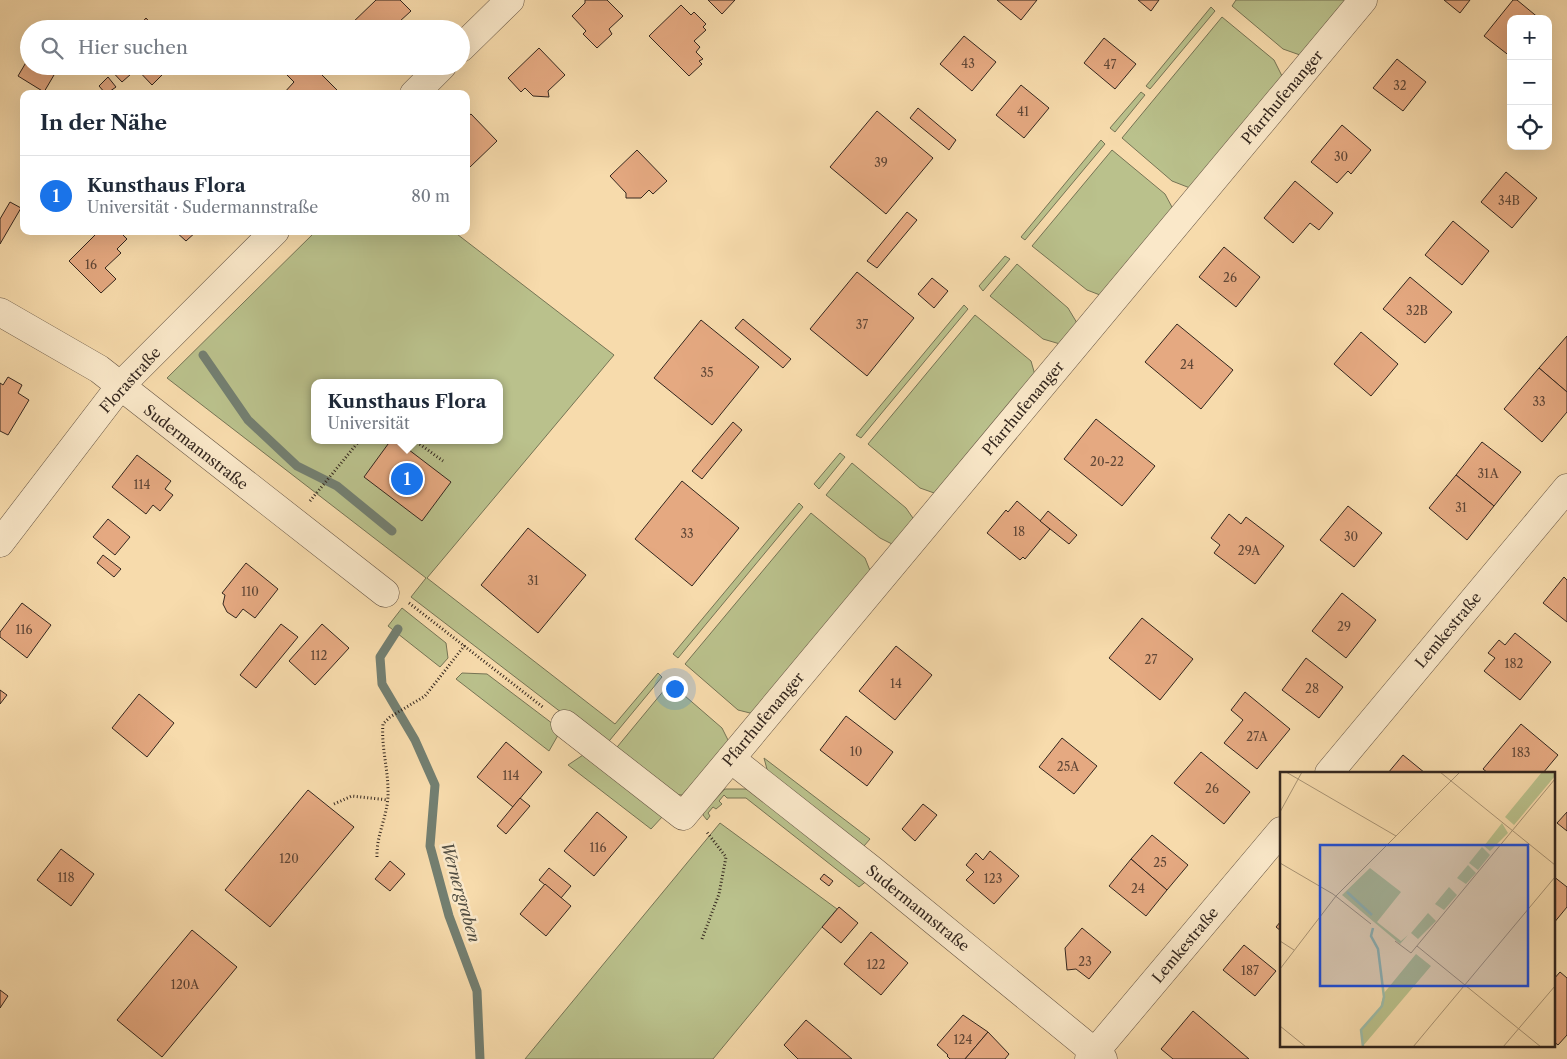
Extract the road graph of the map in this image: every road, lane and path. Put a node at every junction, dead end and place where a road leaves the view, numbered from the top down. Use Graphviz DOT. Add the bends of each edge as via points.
graph roads {
  1 [pos="510,0"];
  2 [pos="1363,0"];
  3 [pos="470,39"];
  4 [pos="433,75"];
  5 [pos="418,90"];
  6 [pos="271,235"];
  7 [pos="0,312"];
  8 [pos="121,386"];
  9 [pos="357,444"];
  10 [pos="420,444"];
  11 [pos="443,461"];
  12 [pos="1567,488"];
  13 [pos="310,502"];
  14 [pos="0,543"];
  15 [pos="385,593"];
  16 [pos="465,645"];
  17 [pos="565,724"];
  18 [pos="731,759"];
  19 [pos="1330,772"];
  20 [pos="388,800"];
  21 [pos="334,804"];
  22 [pos="685,813"];
  23 [pos="1280,832"];
  24 [pos="377,856"];
  25 [pos="702,939"];
  26 [pos="1095,1057"];
  1 -- 3 [label="street"];
  2 -- 18 [label="street, Pfarrhufenanger"];
  4 -- 5 [label="street"];
  6 -- 8 [label="street, Florastraße"];
  7 -- 8 [label="street, Sudermannstraße" via="99,369"];
  8 -- 14 [label="street, Florastraße"];
  8 -- 15 [label="street, Sudermannstraße"];
  9 -- 13 [label="path"];
  10 -- 11 [label="path"];
  12 -- 19 [label="street, Lemkestraße"];
  15 -- 16 [label="path" via="413,605"];
  16 -- 17 [label="path"];
  16 -- 20 [label="path" via="425,696 383,724"];
  17 -- 22 [label="street"];
  18 -- 22 [label="street, Pfarrhufenanger"];
  18 -- 26 [label="street, Sudermannstraße" via="872,870"];
  20 -- 21 [label="path" via="352,796"];
  20 -- 24 [label="path" via="376,845"];
  22 -- 25 [label="path" via="715,840 726,857 719,894"];
  23 -- 26 [label="street, Lemkestraße"];
}
